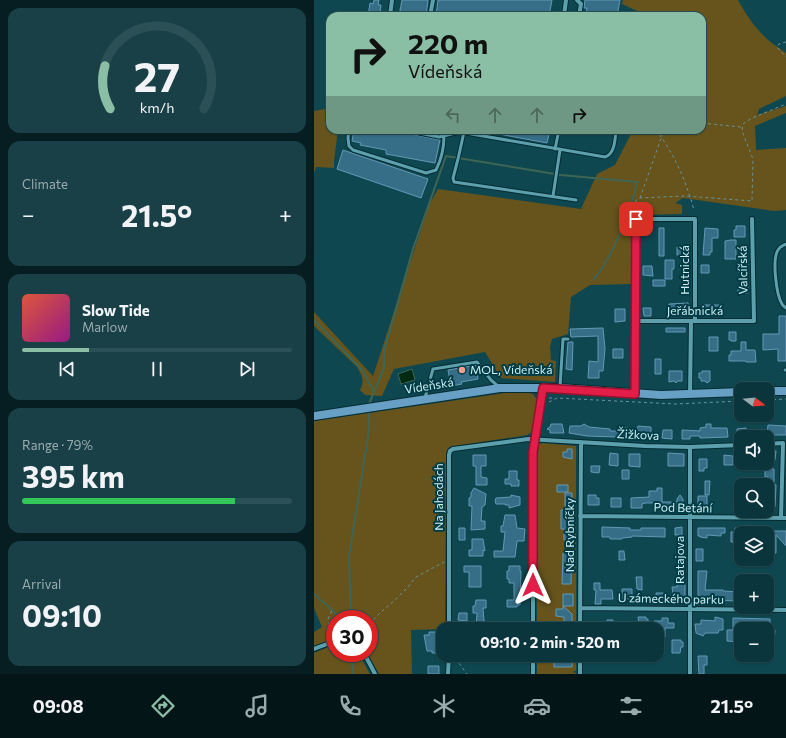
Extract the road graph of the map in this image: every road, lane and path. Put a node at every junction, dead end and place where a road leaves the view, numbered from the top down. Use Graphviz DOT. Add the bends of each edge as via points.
graph roads {
  1 [pos="392,0"];
  2 [pos="402,0"];
  3 [pos="433,0"];
  4 [pos="566,0"];
  5 [pos="577,0"];
  6 [pos="390,12"];
  7 [pos="400,12"];
  8 [pos="431,12"];
  9 [pos="564,12"];
  10 [pos="580,12"];
  11 [pos="786,42"];
  12 [pos="786,57"];
  13 [pos="786,104"];
  14 [pos="706,123"];
  15 [pos="742,127"];
  16 [pos="348,134"];
  17 [pos="424,134"];
  18 [pos="451,134"];
  19 [pos="462,134"];
  20 [pos="478,134"];
  21 [pos="558,134"];
  22 [pos="615,134"];
  23 [pos="660,134"];
  24 [pos="663,134"];
  25 [pos="444,136"];
  26 [pos="555,149"];
  27 [pos="560,150"];
  28 [pos="553,196"];
  29 [pos="691,197"];
  30 [pos="640,198"];
  31 [pos="576,200"];
  32 [pos="694,210"];
  33 [pos="636,219"];
  34 [pos="752,219"];
  35 [pos="786,244"];
  36 [pos="786,308"];
  37 [pos="635,321"];
  38 [pos="693,321"];
  39 [pos="754,321"];
  40 [pos="568,339"];
  41 [pos="500,388"];
  42 [pos="543,388"];
  43 [pos="560,388"];
  44 [pos="774,391"];
  45 [pos="786,391"];
  46 [pos="734,392"];
  47 [pos="635,394"];
  48 [pos="690,394"];
  49 [pos="549,398"];
  50 [pos="557,398"];
  51 [pos="425,399"];
  52 [pos="786,399"];
  53 [pos="774,400"];
  54 [pos="734,401"];
  55 [pos="548,402"];
  56 [pos="314,416"];
  57 [pos="534,439"];
  58 [pos="581,442"];
  59 [pos="774,444"];
  60 [pos="734,445"];
  61 [pos="690,447"];
  62 [pos="580,516"];
  63 [pos="690,518"];
  64 [pos="784,518"];
  65 [pos="449,559"];
  66 [pos="580,608"];
  67 [pos="690,609"];
  68 [pos="786,610"];
  69 [pos="378,615"];
  70 [pos="449,622"];
  71 [pos="533,622"];
  72 [pos="580,622"];
  73 [pos="326,644"];
  74 [pos="314,649"];
  75 [pos="369,662"];
  76 [pos="449,662"];
  77 [pos="458,662"];
  78 [pos="533,662"];
  79 [pos="580,662"];
  80 [pos="375,674"];
  81 [pos="448,674"];
  82 [pos="467,674"];
  83 [pos="533,674"];
  84 [pos="580,674"];
  85 [pos="690,674"];
  1 -- 6 [label="street"];
  2 -- 7 [label="path"];
  3 -- 8 [label="street"];
  4 -- 9 [label="street"];
  5 -- 10 [label="street" via="581,4"];
  11 -- 12 [label="path" via="778,44 777,47"];
  13 -- 15 [label="path" via="752,118"];
  14 -- 15 [label="path"];
  15 -- 29 [label="path" via="753,159 752,201"];
  16 -- 25 [label="lane" via="348,146 353,150 426,173 436,170 440,163"];
  17 -- 25 [label="lane"];
  18 -- 25 [label="lane"];
  19 -- 28 [label="lane" via="454,182"];
  20 -- 26 [label="lane"];
  21 -- 26 [label="lane"];
  22 -- 27 [label="lane" via="613,150 605,158"];
  23 -- 29 [label="path" via="681,171"];
  24 -- 30 [label="path"];
  26 -- 27 [label="lane"];
  27 -- 28 [label="lane"];
  28 -- 31 [label="lane"];
  29 -- 30 [label="path"];
  29 -- 32 [label="path"];
  30 -- 33 [label="path" via="636,200"];
  33 -- 37 [label="street"];
  33 -- 38 [label="street, Hutnická" via="695,219"];
  34 -- 39 [label="street, Valcířská"];
  35 -- 36 [label="lane" via="781,246 775,258 776,286 781,304"];
  37 -- 38 [label="street, Jeřábnická"];
  37 -- 47 [label="street"];
  38 -- 39 [label="street, Jeřábnická"];
  38 -- 48 [label="street, Hutnická"];
  40 -- 43 [label="lane" via="563,339"];
  41 -- 42 [label="main road, Vídeňská"];
  41 -- 51 [label="main road, Vídeňská"];
  41 -- 51 [label="lane" via="477,362 433,369"];
  42 -- 43 [label="main road, Vídeňská"];
  42 -- 57 [label="street"];
  43 -- 47 [label="main road, Vídeňská"];
  44 -- 45 [label="main road"];
  46 -- 48 [label="main road, Vídeňská"];
  47 -- 48 [label="main road, Vídeňská"];
  49 -- 50 [label="path"];
  50 -- 54 [label="path" via="675,404"];
  50 -- 55 [label="path"];
  51 -- 56 [label="main road, Vídeňská"];
  52 -- 53 [label="path"];
  57 -- 58 [label="street, Žižkova"];
  57 -- 65 [label="street, Na Jahodách" via="450,451"];
  57 -- 71 [label="street"];
  58 -- 61 [label="street, Žižkova"];
  58 -- 62 [label="street, Nad Rybníčky"];
  59 -- 64 [label="street" via="783,444"];
  60 -- 61 [label="street, Žižkova"];
  61 -- 63 [label="street, Ratajova"];
  62 -- 63 [label="street, Pod Betání"];
  62 -- 66 [label="street, Nad Rybníčky"];
  63 -- 64 [label="street, Pod Betání"];
  63 -- 67 [label="street, Ratajova"];
  65 -- 69 [label="path" via="416,577 404,592"];
  65 -- 70 [label="street, Na Jahodách"];
  66 -- 67 [label="street, U zámeckého parku"];
  66 -- 72 [label="street, Nad Rybníčky"];
  67 -- 68 [label="street, U zámeckého parku"];
  67 -- 85 [label="street, Ratajova"];
  73 -- 74 [label="street"];
  75 -- 80 [label="street"];
  76 -- 81 [label="street"];
  77 -- 82 [label="path"];
  78 -- 83 [label="street"];
  79 -- 84 [label="street"];
}
